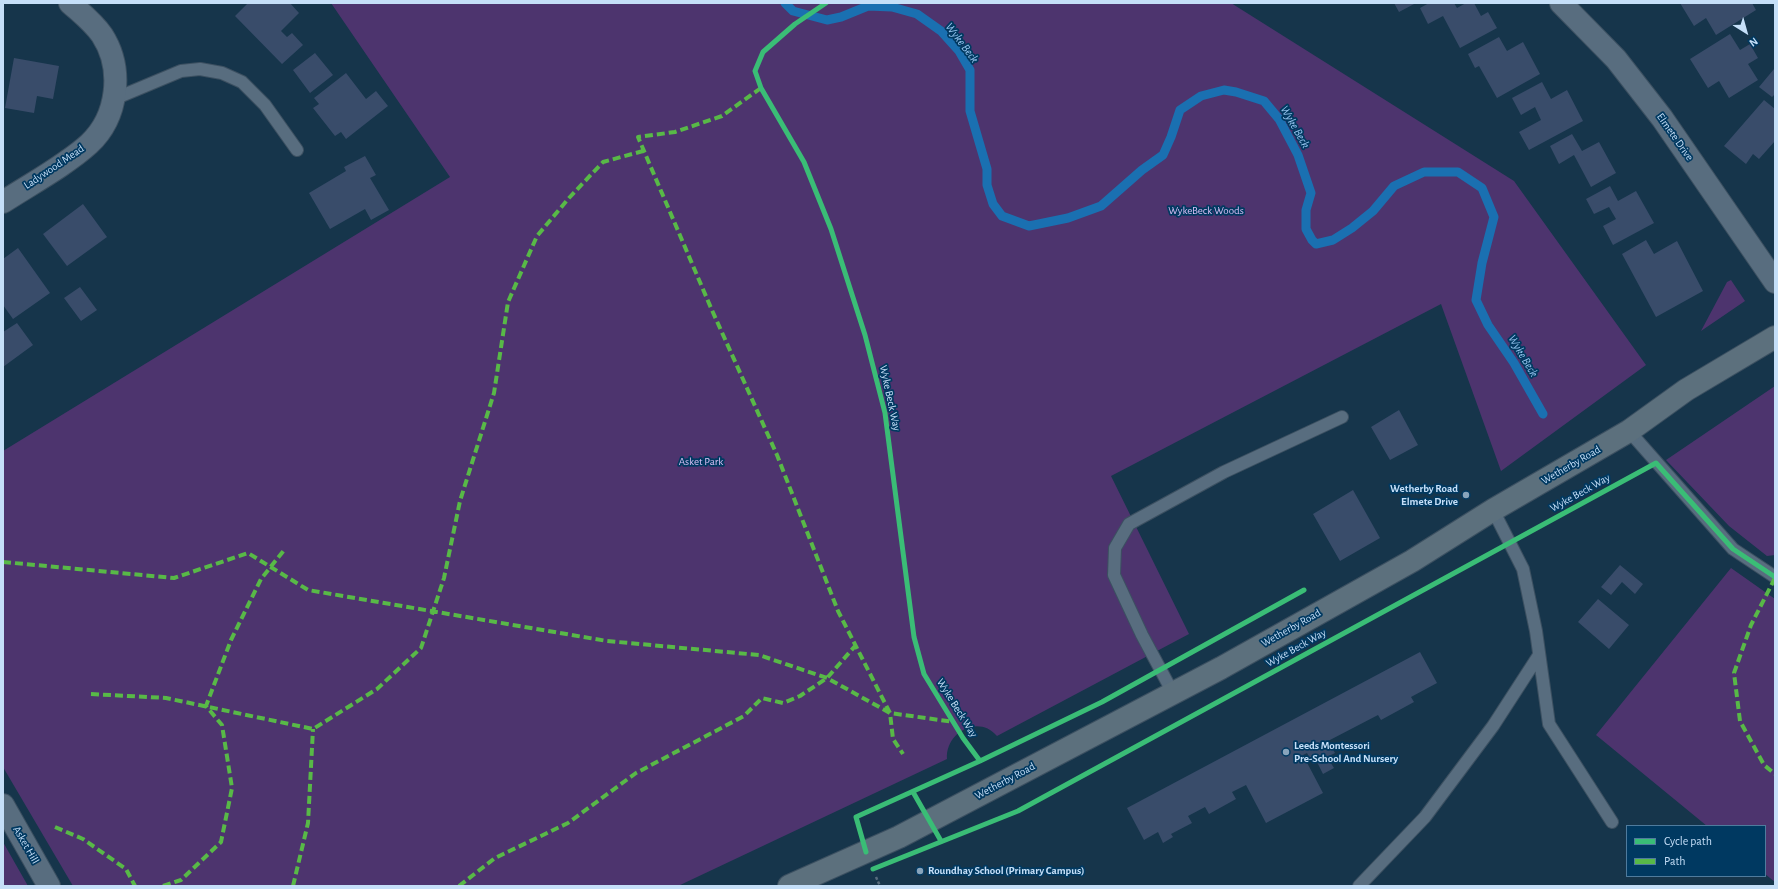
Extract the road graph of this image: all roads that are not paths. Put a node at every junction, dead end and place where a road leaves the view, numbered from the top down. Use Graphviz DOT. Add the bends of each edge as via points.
graph roads {
  1 [pos="70,3"];
  2 [pos="1561,3"];
  3 [pos="114,99"];
  4 [pos="297,150"];
  5 [pos="3,202"];
  6 [pos="1775,282"];
  7 [pos="1775,337"];
  8 [pos="1342,416"];
  9 [pos="1629,431"];
  10 [pos="1493,510"];
  11 [pos="1775,578"];
  12 [pos="1539,655"];
  13 [pos="1173,693"];
  14 [pos="3,805"];
  15 [pos="1612,822"];
  16 [pos="49,886"];
  17 [pos="789,886"];
  18 [pos="1359,886"];
  1 -- 3 [label="street, Ladywood Mead" via="92,23 110,50 114,65"];
  2 -- 6 [label="street, Elmete Drive" via="1616,59 1662,118"];
  3 -- 4 [label="lane" via="181,71 200,69 222,73 242,82 265,105"];
  3 -- 5 [label="street, Ladywood Mead" via="109,116 89,144"];
  7 -- 9 [label="street, Wetherby Road" via="1686,390"];
  8 -- 13 [label="lane" via="1224,472 1129,524 1115,548 1114,575"];
  9 -- 10 [label="street, Wetherby Road"];
  9 -- 11 [label="lane" via="1733,549"];
  10 -- 12 [label="lane" via="1523,570"];
  10 -- 13 [label="street, Wetherby Road" via="1412,561"];
  12 -- 15 [label="lane" via="1549,724"];
  12 -- 18 [label="lane" via="1493,726 1425,817"];
  13 -- 17 [label="street, Wetherby Road" via="899,837"];
  14 -- 16 [label="street, Asket Hill"];
}
